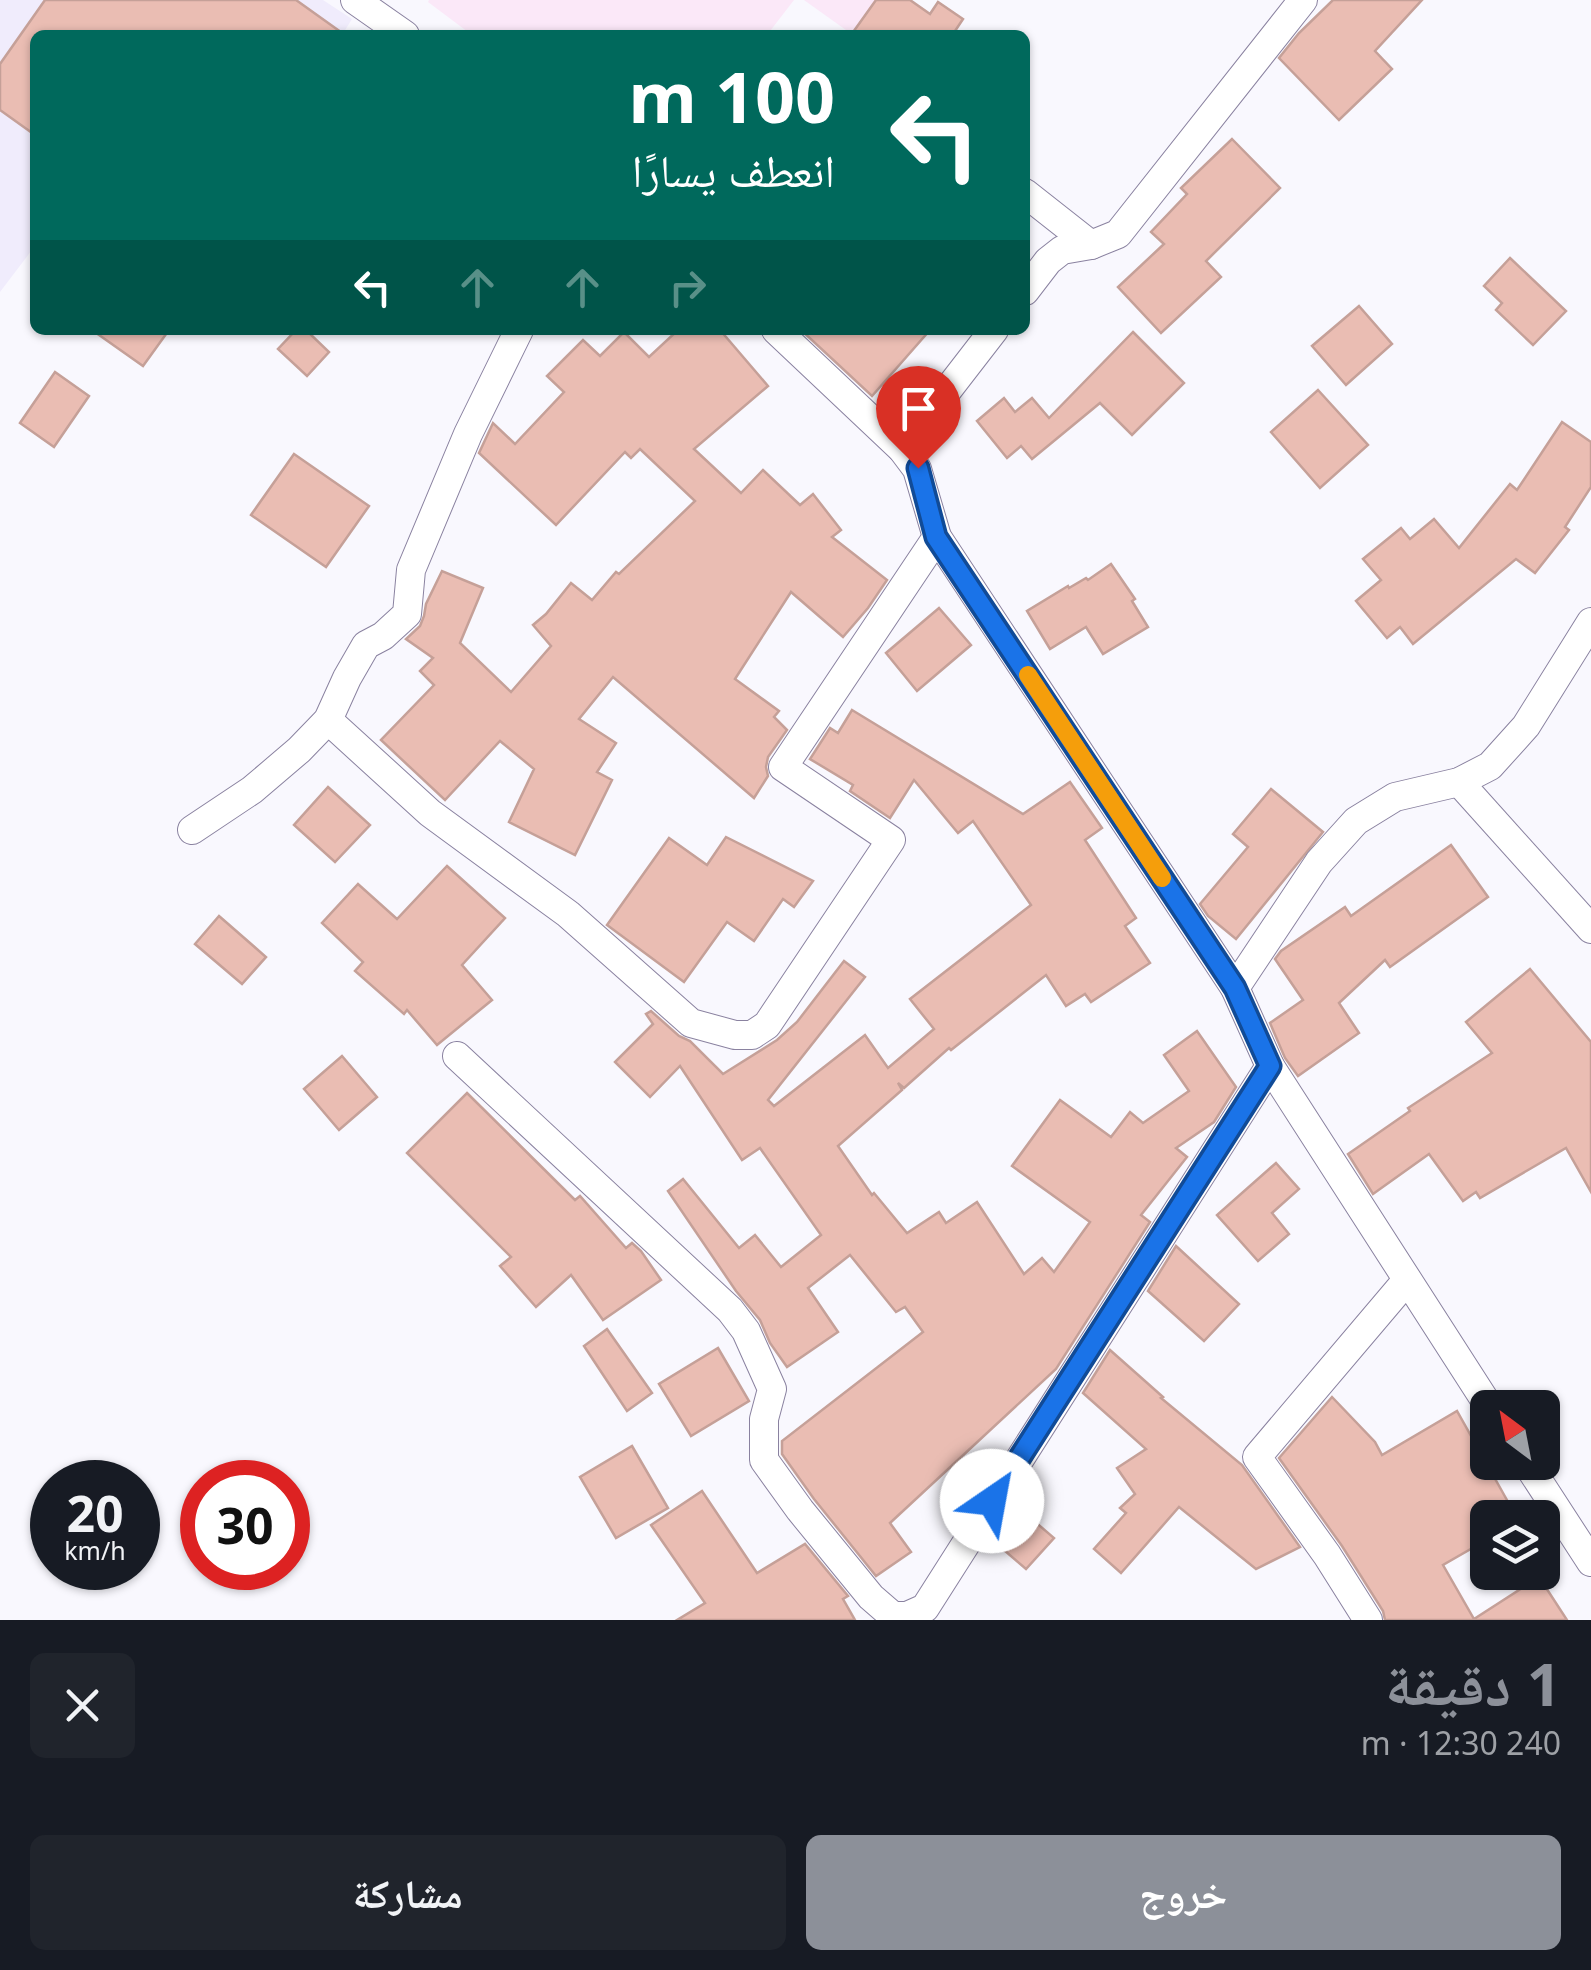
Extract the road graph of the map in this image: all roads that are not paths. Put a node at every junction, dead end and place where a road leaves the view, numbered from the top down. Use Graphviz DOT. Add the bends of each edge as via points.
graph roads {
  1 [pos="355,0"];
  2 [pos="1304,0"];
  3 [pos="398,30"];
  4 [pos="1030,198"];
  5 [pos="1091,244"];
  6 [pos="1030,285"];
  7 [pos="517,335"];
  8 [pos="781,335"];
  9 [pos="990,335"];
  10 [pos="902,448"];
  11 [pos="936,537"];
  12 [pos="1591,622"];
  13 [pos="328,720"];
  14 [pos="1459,782"];
  15 [pos="192,830"];
  16 [pos="1591,929"];
  17 [pos="1235,988"];
  18 [pos="457,1056"];
  19 [pos="1270,1066"];
  20 [pos="1407,1280"];
  21 [pos="1478,1390"];
  22 [pos="1538,1480"];
  23 [pos="1591,1562"];
  24 [pos="1368,1620"];
  1 -- 3 [label="street"];
  2 -- 5 [label="street" via="1118,234"];
  4 -- 5 [label="street"];
  5 -- 6 [label="street" via="1062,250"];
  7 -- 13 [label="street" via="411,570 407,614 366,645"];
  8 -- 10 [label="street"];
  9 -- 10 [label="street"];
  10 -- 11 [label="street" via="918,468"];
  11 -- 13 [label="street" via="783,767 891,840 767,1025 752,1035 691,1023 568,914 430,813"];
  11 -- 17 [label="street"];
  12 -- 14 [label="street" via="1526,726 1490,766"];
  13 -- 15 [label="street" via="252,790"];
  14 -- 16 [label="street"];
  14 -- 17 [label="street" via="1396,797 1356,821 1319,862"];
  17 -- 19 [label="street"];
  18 -- 19 [label="street" via="730,1310 772,1389 764,1460 870,1597 893,1616 926,1608"];
  19 -- 20 [label="street"];
  20 -- 21 [label="street"];
  20 -- 24 [label="street" via="1257,1457"];
  22 -- 23 [label="street"];
}
